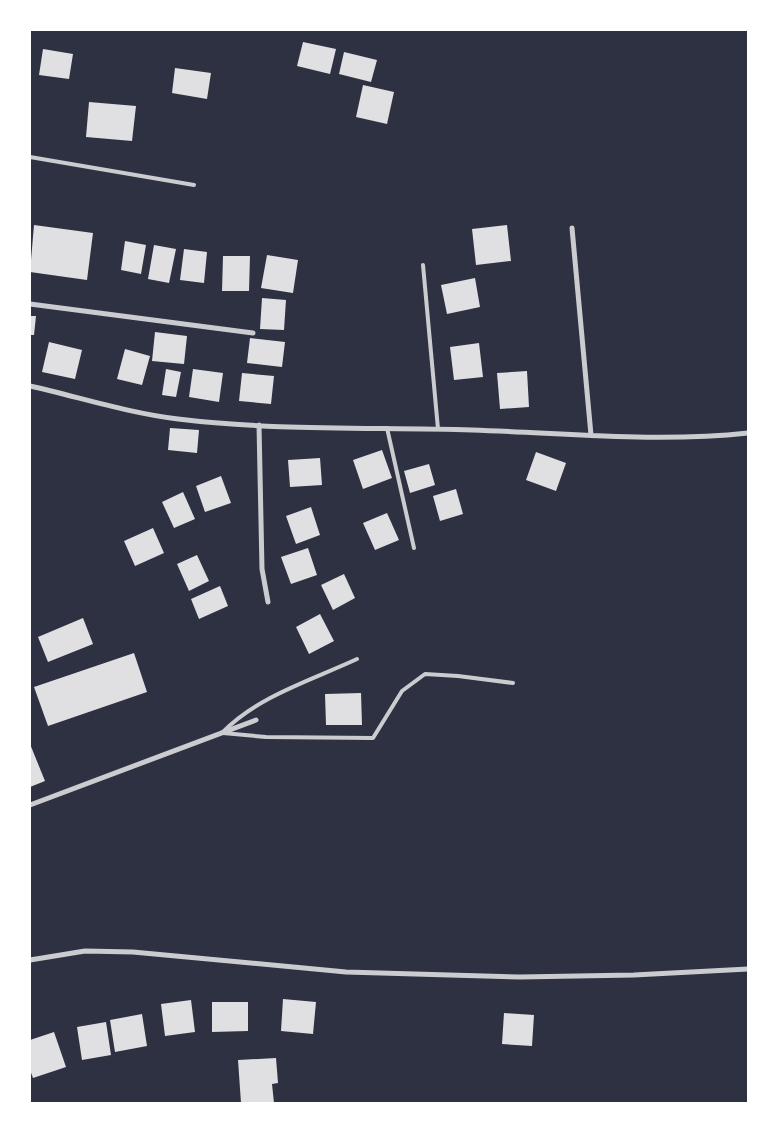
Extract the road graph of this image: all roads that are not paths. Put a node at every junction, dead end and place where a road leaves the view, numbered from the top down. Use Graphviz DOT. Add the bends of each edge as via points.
graph roads {
  1 [pos="30,157"];
  2 [pos="194,185"];
  3 [pos="572,228"];
  4 [pos="423,265"];
  5 [pos="30,304"];
  6 [pos="253,333"];
  7 [pos="30,386"];
  8 [pos="259,424"];
  9 [pos="387,428"];
  10 [pos="438,429"];
  11 [pos="748,433"];
  12 [pos="591,435"];
  13 [pos="414,548"];
  14 [pos="268,602"];
  15 [pos="357,659"];
  16 [pos="513,683"];
  17 [pos="256,720"];
  18 [pos="221,733"];
  19 [pos="30,805"];
  20 [pos="30,960"];
  21 [pos="748,969"];
  1 -- 2 [label="lane"];
  3 -- 12 [label="street"];
  4 -- 10 [label="lane"];
  5 -- 6 [label="street"];
  7 -- 8 [label="street" via="177,419"];
  8 -- 9 [label="street"];
  8 -- 14 [label="street" via="262,569"];
  9 -- 10 [label="street"];
  9 -- 13 [label="lane"];
  10 -- 12 [label="street"];
  11 -- 12 [label="street" via="678,439"];
  15 -- 18 [label="lane" via="252,708"];
  16 -- 18 [label="lane" via="426,674 402,690 373,738 266,737"];
  17 -- 18 [label="street"];
  18 -- 19 [label="street"];
  20 -- 21 [label="street" via="85,951 133,952 346,972 520,977"];
}
